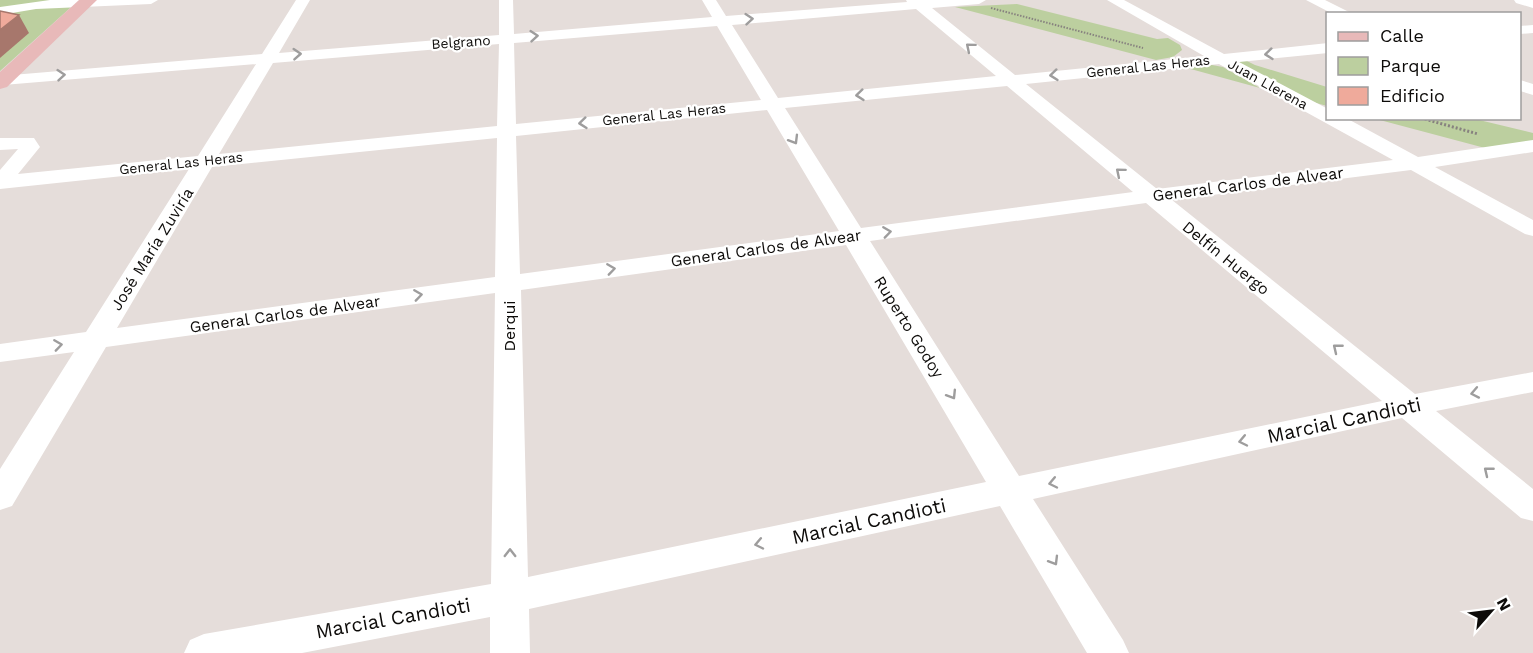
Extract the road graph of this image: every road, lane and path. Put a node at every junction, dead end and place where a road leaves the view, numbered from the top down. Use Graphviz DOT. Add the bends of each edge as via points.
graph roads {
  1 [pos="151,0"];
  2 [pos="303,0"];
  3 [pos="506,0"];
  4 [pos="979,0"];
  5 [pos="1114,0"];
  6 [pos="1313,0"];
  7 [pos="1521,0"];
  8 [pos="87,2"];
  9 [pos="916,2"];
  10 [pos="1533,4"];
  11 [pos="716,10"];
  12 [pos="0,11"];
  13 [pos="1341,12"];
  14 [pos="505,38"];
  15 [pos="1326,48"];
  16 [pos="268,57"];
  17 [pos="1222,59"];
  18 [pos="1009,79"];
  19 [pos="2,82"];
  20 [pos="772,104"];
  21 [pos="1326,116"];
  22 [pos="1333,120"];
  23 [pos="506,131"];
  24 [pos="0,144"];
  25 [pos="1533,146"];
  26 [pos="207,160"];
  27 [pos="1414,164"];
  28 [pos="1,182"];
  29 [pos="1149,196"];
  30 [pos="1533,229"];
  31 [pos="852,237"];
  32 [pos="509,282"];
  33 [pos="94,340"];
  34 [pos="0,353"];
  35 [pos="1533,382"];
  36 [pos="1408,406"];
  37 [pos="1012,491"];
  38 [pos="0,497"];
  39 [pos="1533,508"];
  40 [pos="510,597"];
  41 [pos="204,653"];
  42 [pos="510,653"];
  43 [pos="1109,653"];
  1 -- 8 [label="street"];
  2 -- 16 [label="street, José María Zuviría"];
  3 -- 14 [label="street, Derqui"];
  4 -- 9 [label="street, Belgrano"];
  5 -- 17 [label="street, Juan Llerena"];
  6 -- 13 [label="street"];
  7 -- 10 [label="street"];
  8 -- 12 [label="street"];
  8 -- 19 [label="main road"];
  11 -- 9 [label="street, Belgrano, one-way"];
  18 -- 9 [label="street, Delfín Huergo, one-way"];
  14 -- 11 [label="street, Belgrano, one-way"];
  11 -- 20 [label="street, Ruperto Godoy"];
  16 -- 14 [label="street, Belgrano, one-way"];
  14 -- 23 [label="street, Derqui"];
  15 -- 17 [label="street, General Las Heras, one-way"];
  19 -- 16 [label="street, Belgrano, one-way"];
  16 -- 26 [label="street, José María Zuviría"];
  17 -- 18 [label="street, General Las Heras, one-way"];
  17 -- 21 [label="street, Juan Llerena"];
  18 -- 20 [label="street, General Las Heras, one-way"];
  29 -- 18 [label="street, Delfín Huergo, one-way"];
  20 -- 23 [label="street, General Las Heras, one-way"];
  20 -- 31 [label="street, Ruperto Godoy, one-way"];
  22 -- 27 [label="street, Juan Llerena"];
  23 -- 26 [label="street, General Las Heras"];
  23 -- 32 [label="street, Derqui"];
  24 -- 28 [label="street" via="27,142 30,147"];
  25 -- 27 [label="street, General Carlos de Alvear"];
  26 -- 28 [label="street, General Las Heras"];
  26 -- 33 [label="street, José María Zuviría"];
  27 -- 29 [label="street, General Carlos de Alvear"];
  27 -- 30 [label="street, Juan Llerena"];
  31 -- 29 [label="street, General Carlos de Alvear, one-way"];
  36 -- 29 [label="street, Delfín Huergo, one-way"];
  32 -- 31 [label="street, General Carlos de Alvear, one-way"];
  31 -- 37 [label="street, Ruperto Godoy, one-way"];
  33 -- 32 [label="street, General Carlos de Alvear, one-way"];
  40 -- 32 [label="street, Derqui, one-way"];
  34 -- 33 [label="street, General Carlos de Alvear, one-way"];
  33 -- 38 [label="street, José María Zuviría"];
  35 -- 36 [label="street, Marcial Candioti, one-way"];
  36 -- 37 [label="street, Marcial Candioti, one-way"];
  39 -- 36 [label="street, Delfín Huergo, one-way"];
  37 -- 40 [label="street, Marcial Candioti, one-way"];
  37 -- 43 [label="street, Ruperto Godoy, one-way"];
  40 -- 41 [label="street, Marcial Candioti"];
  40 -- 42 [label="street, Derqui"];
}
